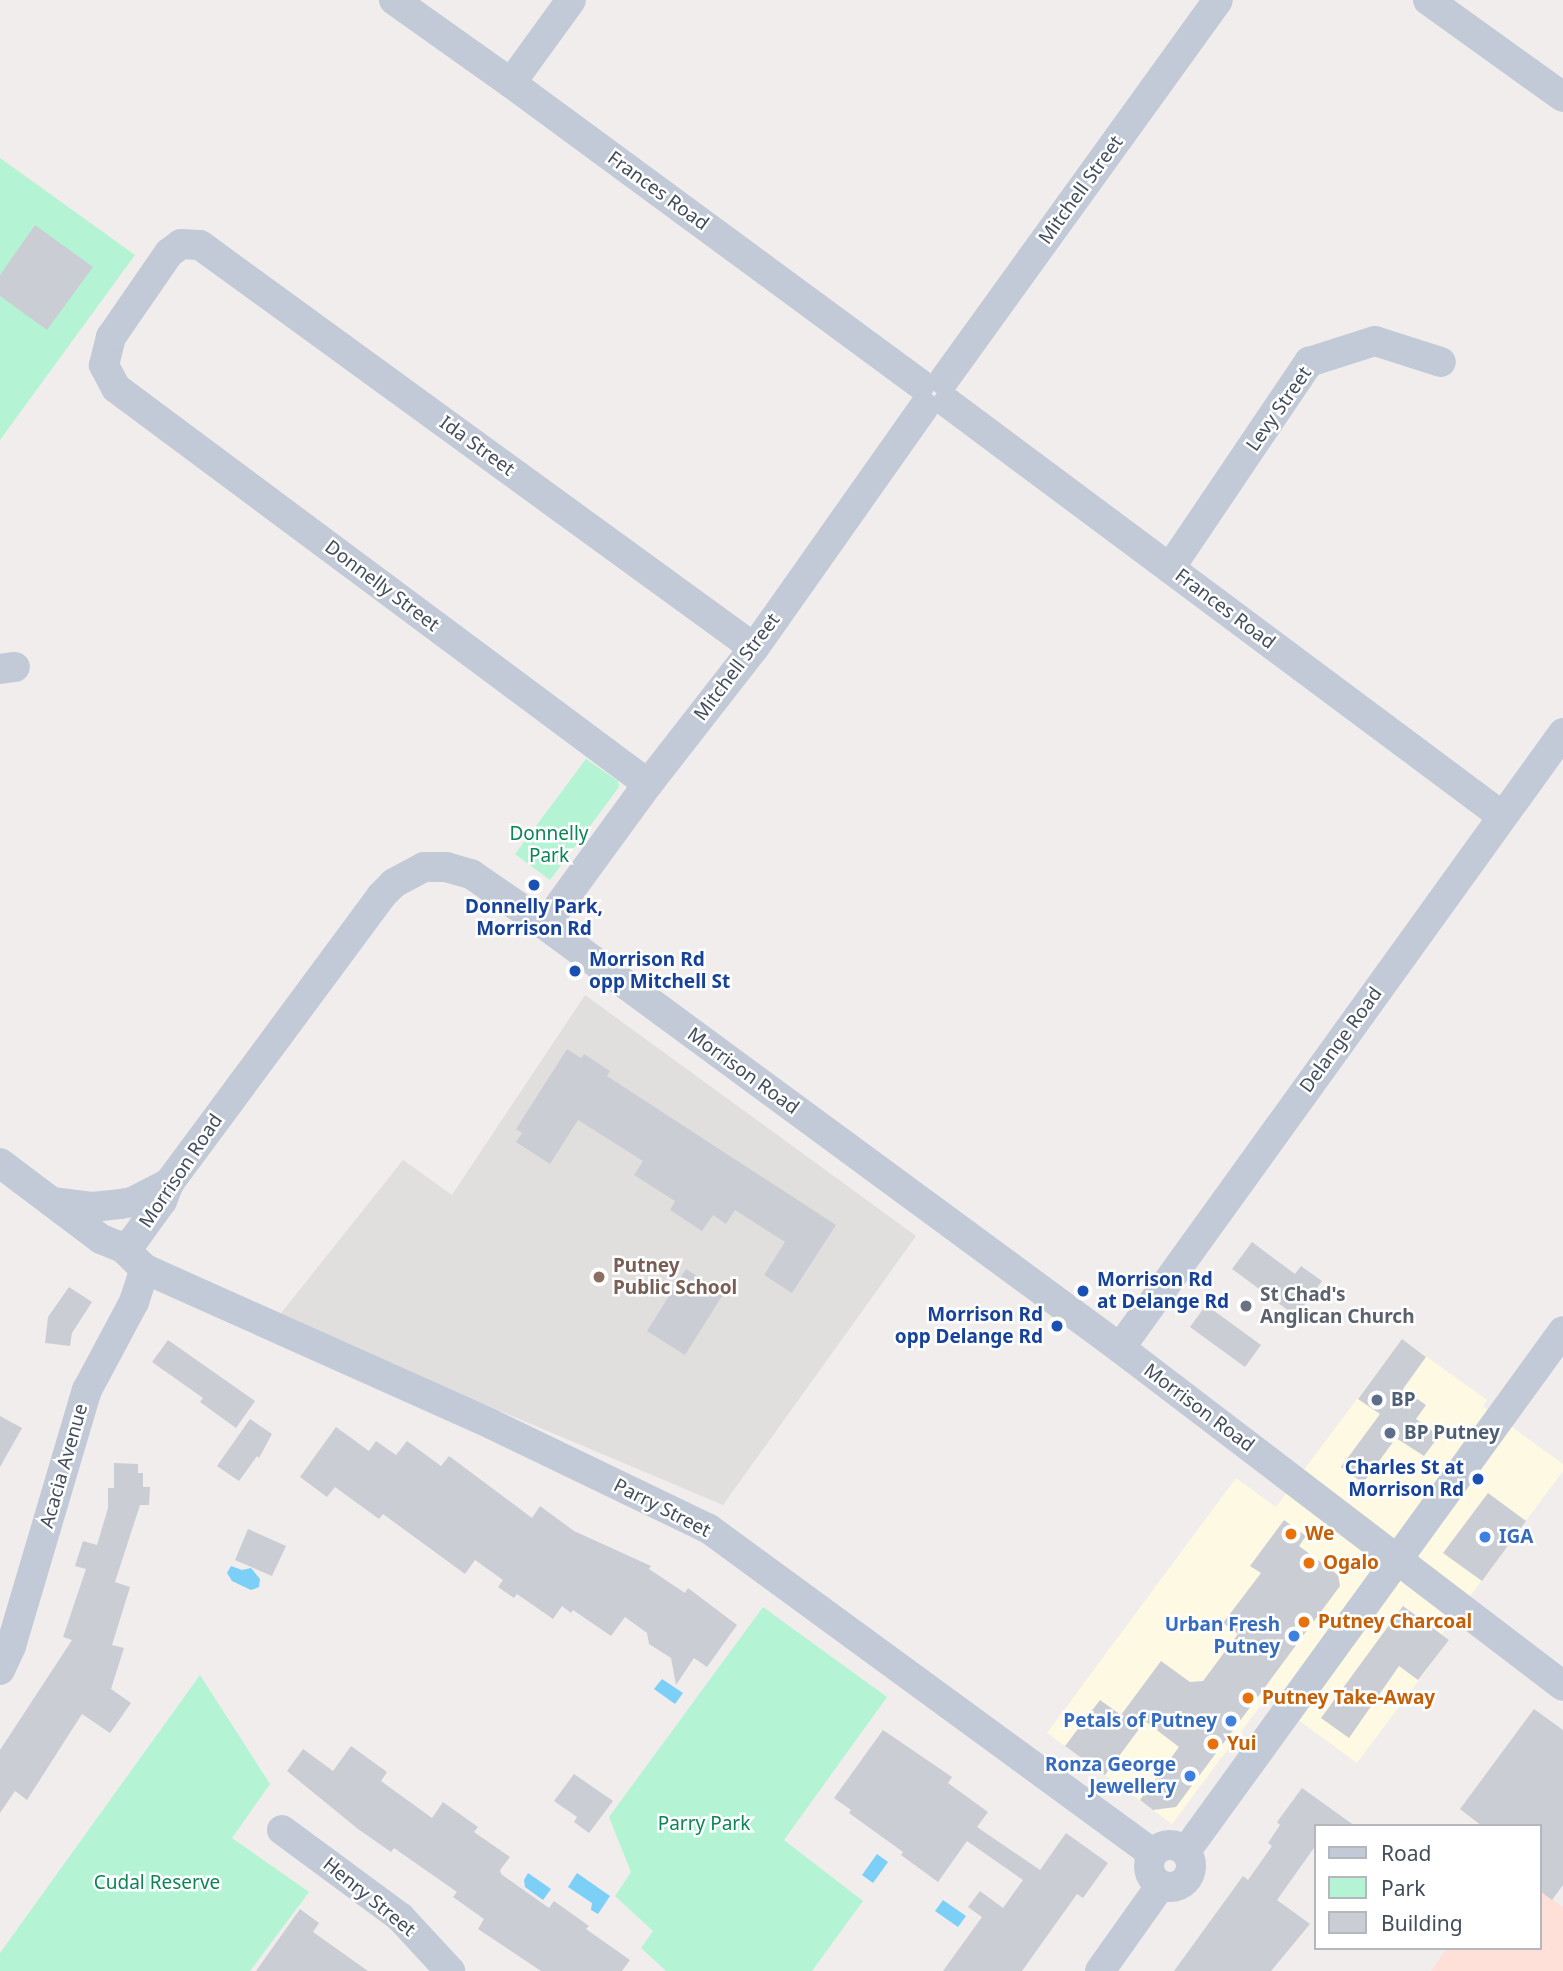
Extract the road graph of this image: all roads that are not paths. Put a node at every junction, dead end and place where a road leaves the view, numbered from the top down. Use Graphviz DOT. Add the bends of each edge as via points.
graph roads {
  1 [pos="394,0"];
  2 [pos="571,0"];
  3 [pos="1218,0"];
  4 [pos="1429,0"];
  5 [pos="511,83"];
  6 [pos="1563,97"];
  7 [pos="200,245"];
  8 [pos="1441,362"];
  9 [pos="934,393"];
  10 [pos="1170,568"];
  11 [pos="754,648"];
  12 [pos="1563,733"];
  13 [pos="648,784"];
  14 [pos="1502,816"];
  15 [pos="545,925"];
  16 [pos="0,1163"];
  17 [pos="169,1182"];
  18 [pos="51,1202"];
  19 [pos="123,1248"];
  20 [pos="145,1269"];
  21 [pos="1563,1331"];
  22 [pos="1120,1348"];
  23 [pos="1396,1559"];
  24 [pos="0,1670"];
  25 [pos="1563,1686"];
  26 [pos="282,1830"];
  27 [pos="1186,1851"];
  28 [pos="1152,1853"];
  29 [pos="1161,1885"];
  30 [pos="450,1971"];
  31 [pos="1100,1971"];
  1 -- 5 [label="street, Frances Road"];
  2 -- 5 [label="street"];
  3 -- 9 [label="street, Mitchell Street"];
  4 -- 6 [label="street"];
  5 -- 9 [label="street, Frances Road"];
  7 -- 11 [label="street, Ida Street"];
  7 -- 13 [label="street, Donnelly Street" via="181,244 169,253 111,337 104,365 116,388"];
  8 -- 10 [label="street, Levy Street" via="1375,341 1309,362"];
  9 -- 10 [label="street, Frances Road"];
  9 -- 11 [label="street, Mitchell Street"];
  10 -- 14 [label="street, Frances Road"];
  11 -- 13 [label="street, Mitchell Street"];
  12 -- 14 [label="street, Delange Road"];
  13 -- 15 [label="street, Mitchell Street"];
  14 -- 22 [label="street, Delange Road"];
  15 -- 17 [label="street, Morrison Road" via="471,874 446,867 424,867 394,883"];
  15 -- 22 [label="street, Morrison Road"];
  16 -- 18 [label="street"];
  17 -- 18 [label="street" via="132,1202 92,1207"];
  17 -- 19 [label="street, Morrison Road" via="155,1211"];
  18 -- 19 [label="street" via="111,1246"];
  19 -- 20 [label="street, Parry Street"];
  20 -- 24 [label="street, Acacia Avenue" via="135,1302 87,1390"];
  20 -- 28 [label="street, Parry Street" via="491,1424 709,1529"];
  21 -- 23 [label="street"];
  22 -- 23 [label="street, Morrison Road"];
  23 -- 25 [label="street, Morrison Road"];
  23 -- 27 [label="street"];
  26 -- 30 [label="street, Henry Street" via="400,1917"];
  27 -- 28 [label="street" via="1172,1844"];
  27 -- 29 [label="street" via="1192,1864 1188,1878 1176,1886"];
  28 -- 29 [label="street" via="1149,1871"];
  29 -- 31 [label="street"];
}
